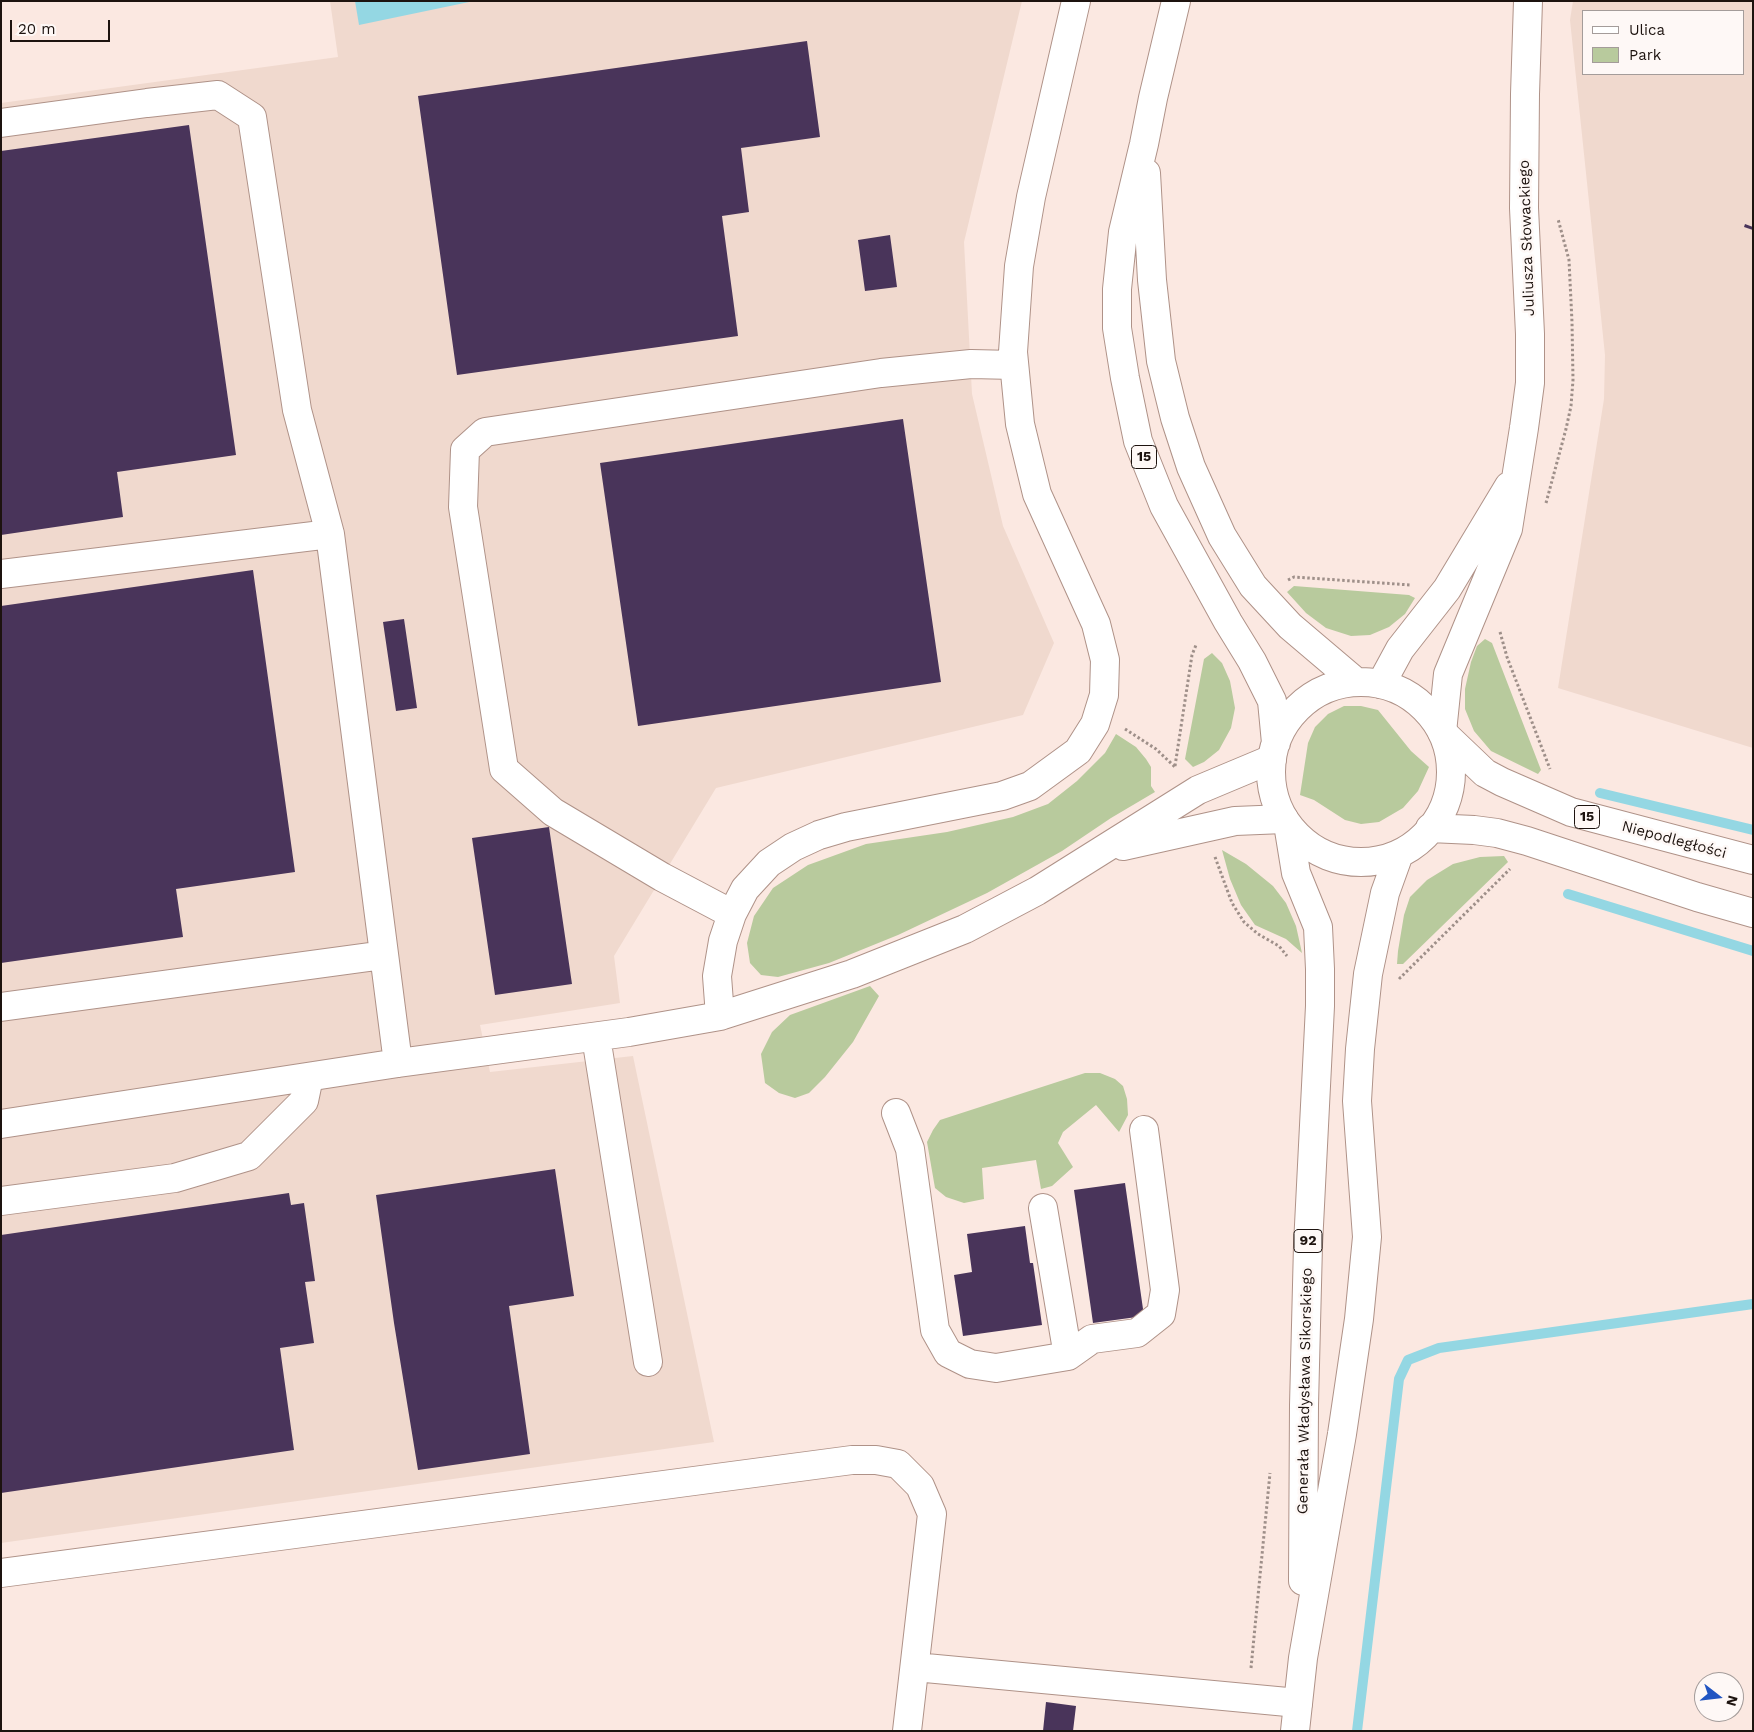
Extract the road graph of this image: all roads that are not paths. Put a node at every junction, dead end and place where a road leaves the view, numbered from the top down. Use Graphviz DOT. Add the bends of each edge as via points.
graph roads {
  1 [pos="1076,1"];
  2 [pos="1176,1"];
  3 [pos="1528,1"];
  4 [pos="1,123"];
  5 [pos="1144,144"];
  6 [pos="1014,365"];
  7 [pos="1516,474"];
  8 [pos="330,534"];
  9 [pos="1,574"];
  10 [pos="1369,683"];
  11 [pos="1442,732"];
  12 [pos="1274,751"];
  13 [pos="1287,824"];
  14 [pos="1430,828"];
  15 [pos="1105,850"];
  16 [pos="1399,854"];
  17 [pos="1753,860"];
  18 [pos="1753,913"];
  19 [pos="732,914"];
  20 [pos="384,955"];
  21 [pos="1,1007"];
  22 [pos="720,1016"];
  23 [pos="596,1037"];
  24 [pos="398,1063"];
  25 [pos="309,1077"];
  26 [pos="896,1113"];
  27 [pos="1,1124"];
  28 [pos="1144,1130"];
  29 [pos="1,1201"];
  30 [pos="1043,1208"];
  31 [pos="1068,1356"];
  32 [pos="648,1362"];
  33 [pos="1,1573"];
  34 [pos="1303,1658"];
  35 [pos="914,1667"];
  36 [pos="1298,1703"];
  37 [pos="907,1731"];
  38 [pos="1295,1731"];
  1 -- 6 [label="main road" via="1033,187 1019,266"];
  2 -- 5 [label="main road, 15"];
  3 -- 7 [label="main road, Juliusza Słowackiego" via="1524,208 1530,383"];
  4 -- 8 [label="main road" via="218,95 252,116 297,410"];
  5 -- 10 [label="main road, 15" via="1152,280 1161,361 1191,467 1222,536 1253,586 1290,626"];
  5 -- 12 [label="main road, 15" via="1123,232 1117,289 1117,328 1138,441 1164,506 1272,701"];
  6 -- 19 [label="main road" via="1020,424 1037,494 1096,624 1105,660 1104,695 1095,724 1078,751 1030,786 1002,796 846,828 793,847 769,863 757,876"];
  6 -- 19 [label="main road" via="971,364 881,373 485,432 465,450 463,507 504,769 553,812 662,877"];
  7 -- 10 [label="main road, Juliusza Słowackiego" via="1447,589"];
  7 -- 11 [label="main road, Juliusza Słowackiego" via="1508,530 1448,674"];
  8 -- 9 [label="main road"];
  8 -- 20 [label="main road"];
  10 -- 11 [label="main road, 15" via="1406,694 1421,704"];
  10 -- 12 [label="main road" via="1330,688 1306,700 1284,727"];
  11 -- 14 [label="main road, 15" via="1450,759 1451,780 1446,802"];
  11 -- 17 [label="main road, Niepodległości / 15" via="1485,773 1571,812"];
  12 -- 13 [label="main road, 15" via="1273,790"];
  12 -- 15 [label="main road" via="1198,790"];
  13 -- 15 [label="main road" via="1234,821"];
  13 -- 16 [label="main road, 15" via="1307,844 1342,860 1381,860"];
  13 -- 34 [label="main road, Generała Władysława Sikorskiego / 92" via="1296,874 1318,927 1320,969 1304,1405"];
  14 -- 16 [label="main road, 15"];
  14 -- 18 [label="main road" via="1474,830 1512,837"];
  15 -- 22 [label="main road" via="965,929 852,974"];
  16 -- 34 [label="main road, Generała Władysława Sikorskiego / 92" via="1385,893 1368,974 1358,1101 1367,1237 1343,1425"];
  19 -- 22 [label="main road" via="717,976"];
  20 -- 21 [label="main road"];
  20 -- 24 [label="main road"];
  22 -- 23 [label="main road"];
  23 -- 24 [label="main road"];
  23 -- 32 [label="main road"];
  24 -- 25 [label="main road"];
  25 -- 27 [label="main road"];
  25 -- 29 [label="main road" via="304,1101 249,1156 175,1178"];
  26 -- 31 [label="main road" via="910,1149 935,1330 948,1353 970,1364 996,1368"];
  28 -- 31 [label="main road" via="1165,1290 1161,1314 1137,1333 1092,1339"];
  30 -- 31 [label="main road"];
  33 -- 35 [label="main road" via="842,1461 876,1460 898,1464 920,1486 932,1514"];
  34 -- 36 [label="main road, Generała Władysława Sikorskiego / 92"];
  35 -- 36 [label="main road"];
  35 -- 37 [label="main road"];
  36 -- 38 [label="main road, Generała Władysława Sikorskiego / 92"];
}
